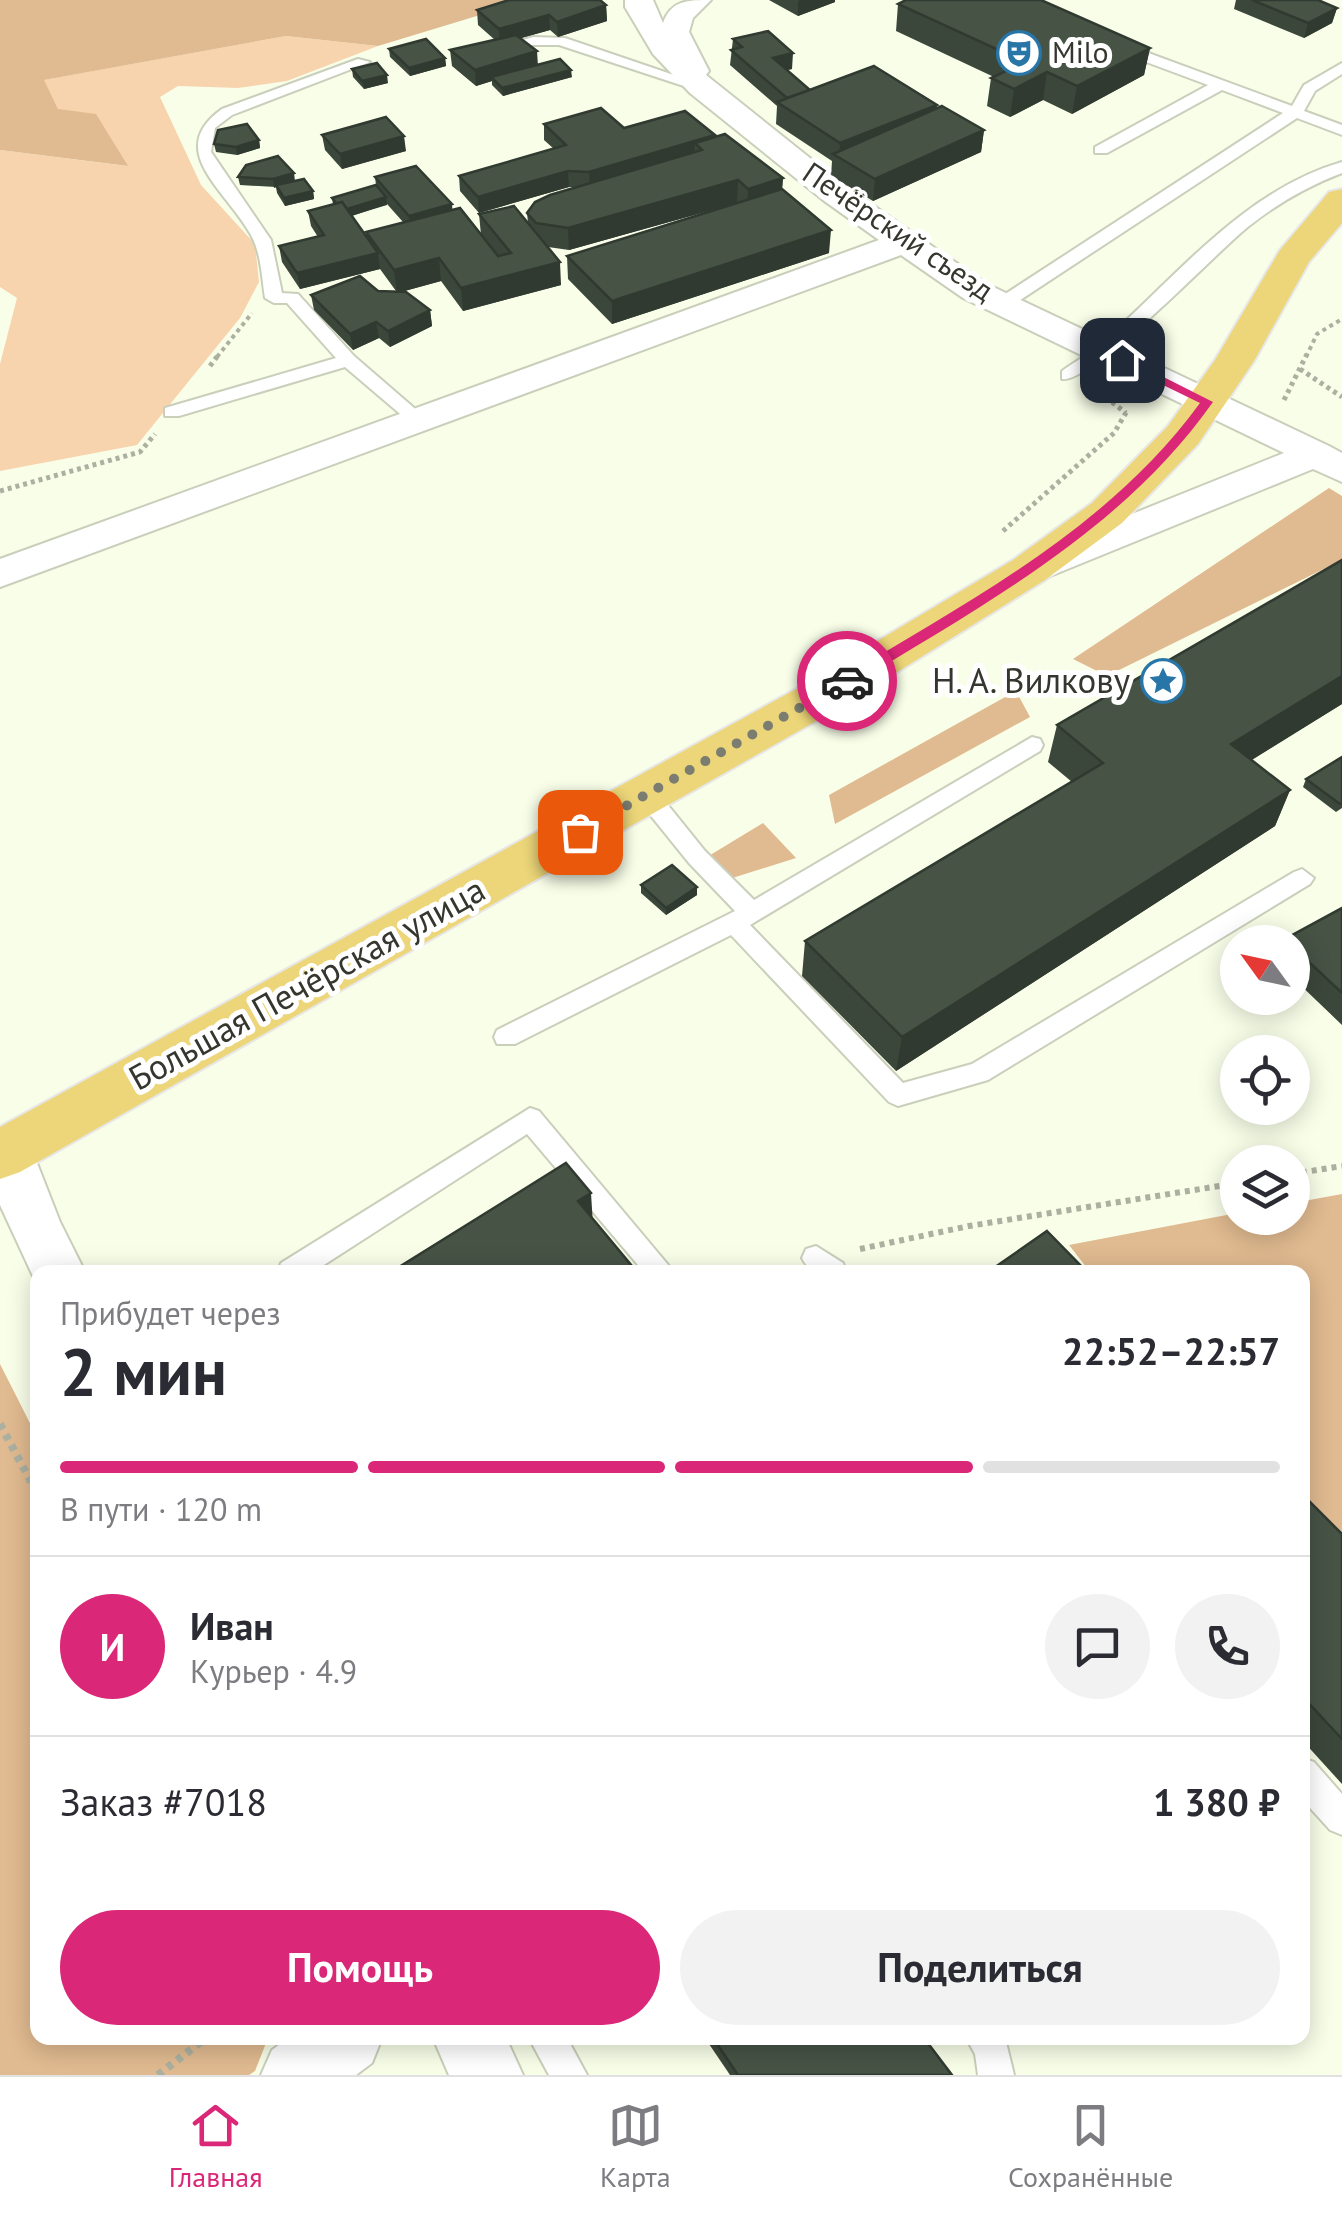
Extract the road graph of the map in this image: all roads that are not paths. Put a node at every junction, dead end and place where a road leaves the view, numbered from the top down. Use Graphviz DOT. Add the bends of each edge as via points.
graph roads {
  1 [pos="639,0"];
  2 [pos="697,0"];
  3 [pos="1095,37"];
  4 [pos="484,46"];
  5 [pos="364,62"];
  6 [pos="1342,66"];
  7 [pos="1222,84"];
  8 [pos="701,87"];
  9 [pos="1296,112"];
  10 [pos="1342,130"];
  11 [pos="1102,150"];
  12 [pos="1342,167"];
  13 [pos="1342,200"];
  14 [pos="1325,236"];
  15 [pos="904,242"];
  16 [pos="311,295"];
  17 [pos="292,298"];
  18 [pos="1002,304"];
  19 [pos="1104,351"];
  20 [pos="348,360"];
  21 [pos="1069,373"];
  22 [pos="1207,402"];
  23 [pos="172,412"];
  24 [pos="419,420"];
  25 [pos="1329,462"];
  26 [pos="1029,570"];
  27 [pos="0,574"];
  28 [pos="1032,745"];
  29 [pos="647,794"];
  30 [pos="1302,878"];
  31 [pos="743,918"];
  32 [pos="506,1037"];
  33 [pos="4,1153"];
  34 [pos="54,1265"];
  35 [pos="302,1265"];
  36 [pos="655,1265"];
  37 [pos="1310,1783"];
  38 [pos="1342,1818"];
  39 [pos="338,2045"];
  40 [pos="472,2045"];
  41 [pos="551,2045"];
  42 [pos="989,2045"];
  43 [pos="297,2075"];
  44 [pos="487,2075"];
  45 [pos="570,2075"];
  46 [pos="996,2075"];
  1 -- 8 [label="street, Печёрский съезд" via="663,48"];
  2 -- 8 [label="street" via="680,14 674,32"];
  3 -- 7 [label="lane"];
  4 -- 8 [label="lane" via="492,52 560,41"];
  5 -- 17 [label="lane" via="226,112 204,134 203,152 263,240 274,298"];
  6 -- 9 [label="lane" via="1309,88"];
  7 -- 9 [label="lane"];
  7 -- 11 [label="lane"];
  8 -- 15 [label="street, Печёрский съезд" via="758,143"];
  9 -- 10 [label="lane"];
  9 -- 18 [label="lane"];
  12 -- 19 [label="lane" via="1262,208"];
  13 -- 14 [label="main road, Большая Печёрская улица"];
  14 -- 22 [label="main road, Большая Печёрская улица" via="1294,258"];
  15 -- 18 [label="street, Печёрский съезд"];
  15 -- 24 [label="street"];
  16 -- 17 [label="lane"];
  17 -- 20 [label="lane"];
  18 -- 19 [label="street, Печёрский съезд"];
  19 -- 21 [label="lane"];
  19 -- 22 [label="street, Печёрский съезд"];
  20 -- 23 [label="lane"];
  20 -- 24 [label="lane"];
  22 -- 25 [label="street, Печёрский съезд"];
  22 -- 26 [label="main road, Большая Печёрская улица" via="1107,512"];
  24 -- 27 [label="street"];
  25 -- 26 [label="street, Большая Печёрская улица"];
  26 -- 29 [label="main road, Большая Печёрская улица"];
  28 -- 31 [label="lane"];
  29 -- 31 [label="lane"];
  29 -- 33 [label="main road, Большая Печёрская улица"];
  30 -- 31 [label="lane" via="979,1072 898,1095"];
  31 -- 32 [label="lane"];
  33 -- 34 [label="street"];
  35 -- 36 [label="lane" via="530,1118"];
  37 -- 38 [label="lane"];
  39 -- 43 [label="street"];
  40 -- 44 [label="street"];
  41 -- 45 [label="lane"];
  42 -- 46 [label="lane"];
}
